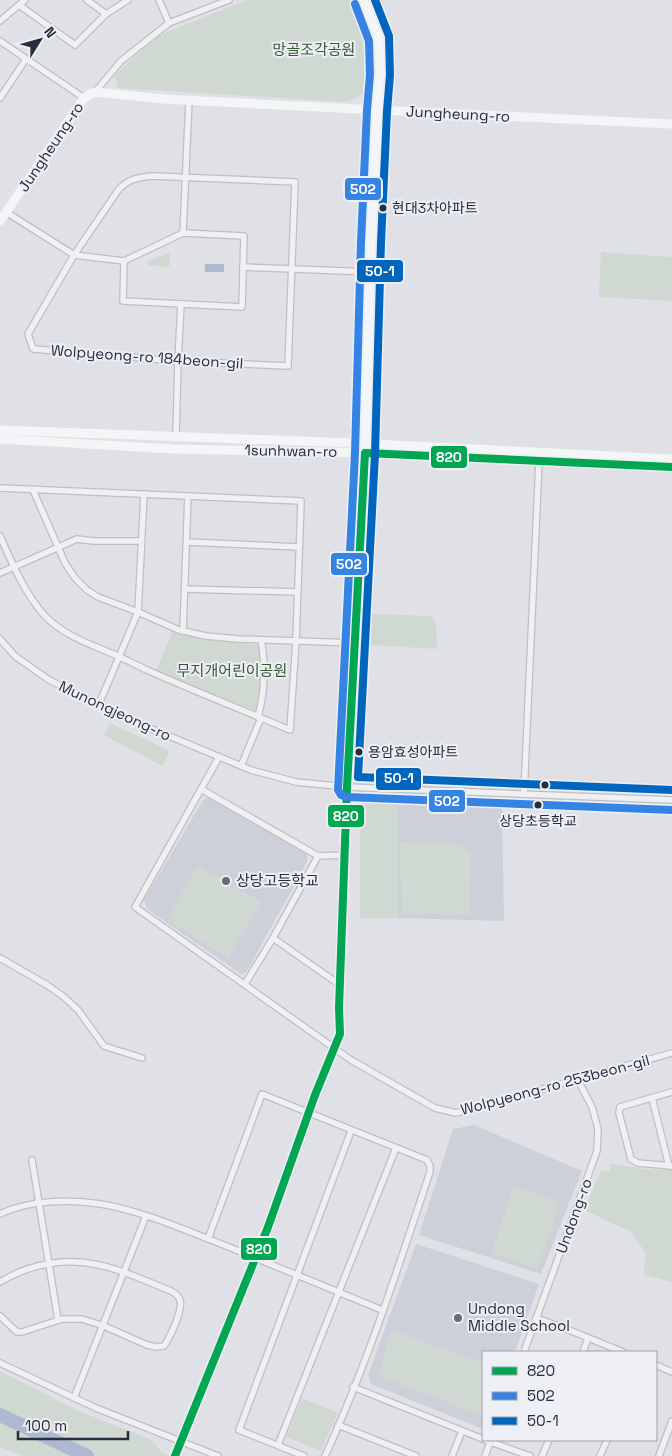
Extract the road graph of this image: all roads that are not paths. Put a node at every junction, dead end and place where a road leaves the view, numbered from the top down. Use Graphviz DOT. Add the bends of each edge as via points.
graph roads {
  1 [pos="25,0"];
  2 [pos="88,0"];
  3 [pos="128,0"];
  4 [pos="159,0"];
  5 [pos="229,0"];
  6 [pos="364,0"];
  7 [pos="19,5"];
  8 [pos="106,14"];
  9 [pos="0,21"];
  10 [pos="169,23"];
  11 [pos="0,41"];
  12 [pos="26,59"];
  13 [pos="95,92"];
  14 [pos="0,98"];
  15 [pos="84,98"];
  16 [pos="189,100"];
  17 [pos="377,110"];
  18 [pos="672,124"];
  19 [pos="187,176"];
  20 [pos="6,212"];
  21 [pos="0,221"];
  22 [pos="183,233"];
  23 [pos="74,256"];
  24 [pos="124,262"];
  25 [pos="243,266"];
  26 [pos="292,268"];
  27 [pos="370,272"];
  28 [pos="181,304"];
  29 [pos="178,361"];
  30 [pos="0,430"];
  31 [pos="176,436"];
  32 [pos="0,439"];
  33 [pos="365,443"];
  34 [pos="365,453"];
  35 [pos="672,459"];
  36 [pos="539,461"];
  37 [pos="672,467"];
  38 [pos="0,488"];
  39 [pos="33,490"];
  40 [pos="144,494"];
  41 [pos="188,496"];
  42 [pos="0,536"];
  43 [pos="142,541"];
  44 [pos="186,542"];
  45 [pos="58,547"];
  46 [pos="299,548"];
  47 [pos="14,567"];
  48 [pos="0,573"];
  49 [pos="185,589"];
  50 [pos="298,592"];
  51 [pos="138,612"];
  52 [pos="183,631"];
  53 [pos="0,639"];
  54 [pos="261,640"];
  55 [pos="296,641"];
  56 [pos="355,643"];
  57 [pos="119,656"];
  58 [pos="99,704"];
  59 [pos="260,717"];
  60 [pos="219,757"];
  61 [pos="241,766"];
  62 [pos="347,787"];
  63 [pos="201,789"];
  64 [pos="524,794"];
  65 [pos="672,800"];
  66 [pos="345,855"];
  67 [pos="318,856"];
  68 [pos="273,938"];
  69 [pos="0,958"];
  70 [pos="245,984"];
  71 [pos="340,986"];
  72 [pos="334,1047"];
  73 [pos="672,1053"];
  74 [pos="142,1058"];
  75 [pos="578,1080"];
  76 [pos="672,1092"];
  77 [pos="652,1098"];
  78 [pos="308,1114"];
  79 [pos="352,1131"];
  80 [pos="396,1148"];
  81 [pos="32,1160"];
  82 [pos="671,1166"];
  83 [pos="40,1204"];
  84 [pos="0,1214"];
  85 [pos="146,1216"];
  86 [pos="208,1239"];
  87 [pos="255,1258"];
  88 [pos="48,1264"];
  89 [pos="124,1273"];
  90 [pos="297,1275"];
  91 [pos="0,1282"];
  92 [pos="339,1292"];
  93 [pos="382,1310"];
  94 [pos="0,1316"];
  95 [pos="536,1318"];
  96 [pos="58,1320"];
  97 [pos="104,1326"];
  98 [pos="588,1338"];
  99 [pos="524,1351"];
  100 [pos="583,1351"];
  101 [pos="620,1351"];
  102 [pos="0,1363"];
  103 [pos="657,1366"];
  104 [pos="672,1372"];
  105 [pos="353,1388"];
  106 [pos="74,1398"];
  107 [pos="672,1421"];
  108 [pos="338,1425"];
  109 [pos="462,1431"];
  110 [pos="482,1438"];
  111 [pos="182,1441"];
  112 [pos="488,1441"];
  113 [pos="491,1441"];
  114 [pos="549,1441"];
  115 [pos="607,1441"];
  116 [pos="278,1446"];
  117 [pos="175,1456"];
  118 [pos="218,1456"];
  119 [pos="304,1456"];
  120 [pos="325,1456"];
  121 [pos="416,1456"];
  122 [pos="452,1456"];
  123 [pos="485,1456"];
  124 [pos="530,1456"];
  125 [pos="542,1456"];
  126 [pos="600,1456"];
  127 [pos="659,1456"];
  1 -- 7 [label="street"];
  2 -- 8 [label="street"];
  3 -- 8 [label="street"];
  4 -- 10 [label="street"];
  5 -- 10 [label="street"];
  6 -- 17 [label="street" via="379,39"];
  7 -- 8 [label="street" via="75,45"];
  7 -- 9 [label="street"];
  10 -- 13 [label="street" via="122,62"];
  11 -- 12 [label="street"];
  12 -- 14 [label="street"];
  12 -- 15 [label="street"];
  13 -- 15 [label="street"];
  13 -- 16 [label="street, Jungheung-ro"];
  15 -- 20 [label="street, Jungheung-ro"];
  16 -- 17 [label="street, Jungheung-ro"];
  16 -- 19 [label="street"];
  17 -- 18 [label="street, Jungheung-ro"];
  17 -- 27 [label="street"];
  19 -- 22 [label="street"];
  19 -- 23 [label="street, Wolpyeong-ro 184beon-gil" via="138,177 125,183"];
  19 -- 26 [label="street, Wolpyeong-ro 184beon-gil" via="295,182"];
  20 -- 21 [label="street, Jungheung-ro"];
  20 -- 23 [label="street"];
  22 -- 24 [label="street"];
  22 -- 25 [label="street" via="244,236"];
  23 -- 24 [label="street"];
  23 -- 29 [label="street, Wolpyeong-ro 184beon-gil" via="28,334 33,349"];
  24 -- 28 [label="street" via="123,301"];
  25 -- 26 [label="street"];
  25 -- 28 [label="street" via="242,306"];
  26 -- 27 [label="street"];
  26 -- 29 [label="street, Wolpyeong-ro 184beon-gil" via="288,366"];
  27 -- 33 [label="street"];
  28 -- 29 [label="street"];
  29 -- 31 [label="street"];
  30 -- 31 [label="street, 1sunhwan-ro"];
  31 -- 33 [label="street, 1sunhwan-ro"];
  32 -- 34 [label="street, 1sunhwan-ro" via="173,449"];
  33 -- 34 [label="street"];
  33 -- 35 [label="street, 1sunhwan-ro"];
  34 -- 36 [label="street, 1sunhwan-ro"];
  34 -- 56 [label="street"];
  36 -- 37 [label="street, 1sunhwan-ro"];
  36 -- 64 [label="street"];
  38 -- 39 [label="street"];
  39 -- 40 [label="street"];
  39 -- 45 [label="street"];
  40 -- 41 [label="street"];
  40 -- 43 [label="street"];
  41 -- 44 [label="street"];
  41 -- 46 [label="street" via="301,501"];
  42 -- 47 [label="street"];
  43 -- 45 [label="street" via="93,542 77,539"];
  43 -- 51 [label="street"];
  44 -- 46 [label="street"];
  44 -- 49 [label="street"];
  45 -- 47 [label="street"];
  45 -- 51 [label="street" via="75,578 87,590"];
  46 -- 50 [label="street"];
  47 -- 48 [label="street"];
  47 -- 57 [label="street" via="30,598 45,616 83,642"];
  49 -- 50 [label="street"];
  49 -- 52 [label="street"];
  50 -- 55 [label="street"];
  51 -- 52 [label="street"];
  51 -- 57 [label="street"];
  52 -- 54 [label="street"];
  53 -- 58 [label="street, Munongjeong-ro" via="15,656 49,680"];
  54 -- 55 [label="street"];
  54 -- 59 [label="street" via="264,678"];
  55 -- 56 [label="street"];
  55 -- 59 [label="street" via="290,730"];
  56 -- 62 [label="street"];
  57 -- 58 [label="street"];
  57 -- 59 [label="street"];
  58 -- 60 [label="street, Munongjeong-ro"];
  59 -- 61 [label="street"];
  60 -- 61 [label="street, Munongjeong-ro"];
  60 -- 63 [label="street"];
  61 -- 62 [label="street, Munongjeong-ro" via="296,782"];
  62 -- 64 [label="street, Munongjeong-ro"];
  62 -- 66 [label="street"];
  63 -- 67 [label="street"];
  63 -- 70 [label="street, Wolpyeong-ro 253beon-gil" via="135,907"];
  64 -- 65 [label="street, Munongjeong-ro"];
  66 -- 67 [label="street"];
  66 -- 71 [label="street"];
  67 -- 68 [label="street"];
  68 -- 70 [label="street"];
  68 -- 71 [label="street"];
  69 -- 74 [label="street" via="64,997 78,1010 104,1046"];
  70 -- 72 [label="street, Wolpyeong-ro 253beon-gil"];
  71 -- 72 [label="street" via="340,1034"];
  72 -- 75 [label="street, Wolpyeong-ro 253beon-gil" via="435,1108 456,1113"];
  72 -- 78 [label="street"];
  73 -- 75 [label="street, Wolpyeong-ro 253beon-gil"];
  75 -- 95 [label="street, Undong-ro" via="592,1107 598,1129 598,1151"];
  76 -- 77 [label="street"];
  77 -- 82 [label="street"];
  77 -- 82 [label="street" via="620,1107 631,1159 638,1163"];
  78 -- 79 [label="street"];
  78 -- 86 [label="street" via="262,1094"];
  78 -- 87 [label="street"];
  79 -- 80 [label="street"];
  79 -- 90 [label="street"];
  80 -- 92 [label="street"];
  80 -- 93 [label="street" via="427,1160 430,1172"];
  81 -- 83 [label="street"];
  83 -- 84 [label="street"];
  83 -- 85 [label="street" via="102,1204"];
  83 -- 88 [label="street"];
  85 -- 86 [label="street"];
  85 -- 89 [label="street"];
  86 -- 87 [label="street"];
  87 -- 90 [label="street"];
  87 -- 111 [label="street"];
  88 -- 89 [label="street" via="69,1261 99,1264"];
  88 -- 91 [label="street" via="29,1268"];
  88 -- 96 [label="street"];
  89 -- 97 [label="street"];
  89 -- 97 [label="street" via="177,1294 180,1309 170,1338 164,1346 156,1347"];
  90 -- 92 [label="street"];
  90 -- 116 [label="street" via="239,1430"];
  92 -- 93 [label="street"];
  92 -- 116 [label="street"];
  93 -- 105 [label="street"];
  94 -- 96 [label="street" via="17,1332"];
  95 -- 98 [label="street"];
  95 -- 99 [label="street, Undong-ro"];
  96 -- 97 [label="street" via="82,1320"];
  97 -- 106 [label="street"];
  98 -- 100 [label="street"];
  98 -- 101 [label="street"];
  102 -- 106 [label="street"];
  103 -- 104 [label="street"];
  105 -- 108 [label="street"];
  105 -- 109 [label="street"];
  106 -- 111 [label="street"];
  107 -- 127 [label="street"];
  108 -- 120 [label="street"];
  108 -- 121 [label="street"];
  109 -- 110 [label="street"];
  109 -- 122 [label="street"];
  111 -- 117 [label="street"];
  111 -- 118 [label="street"];
  112 -- 123 [label="street"];
  113 -- 124 [label="street"];
  114 -- 125 [label="street"];
  115 -- 126 [label="street"];
  116 -- 119 [label="street"];
}
